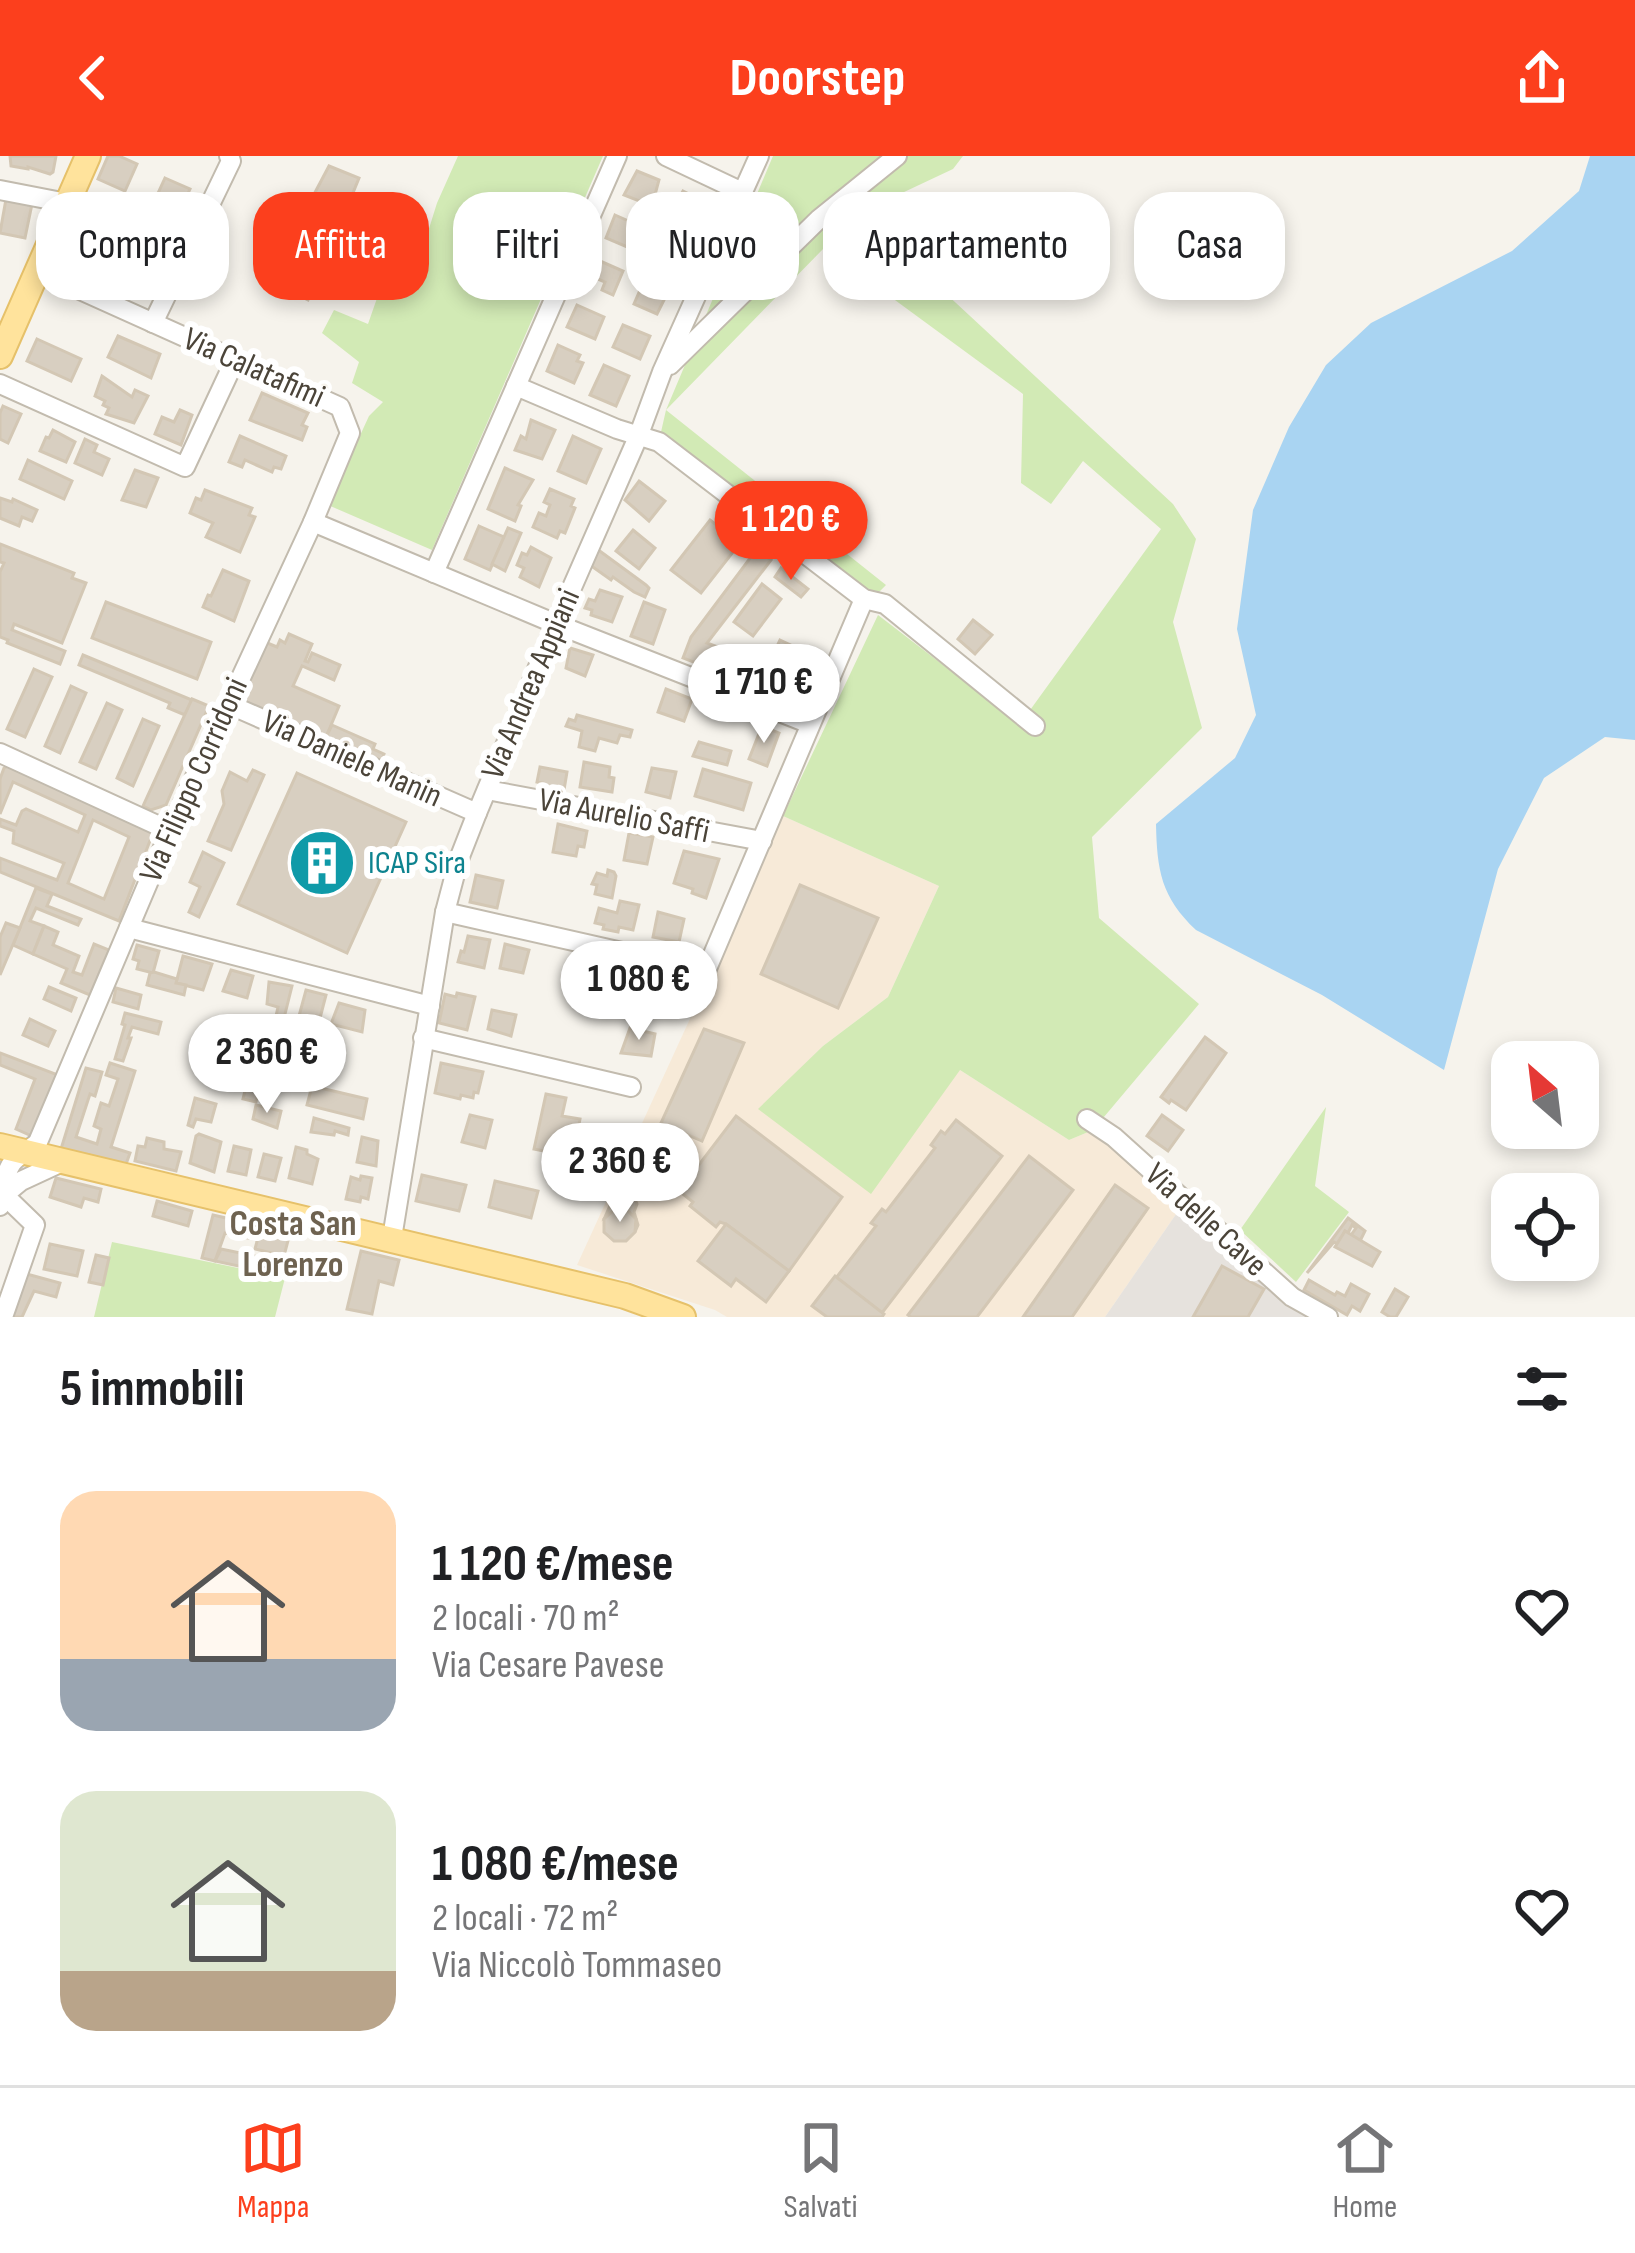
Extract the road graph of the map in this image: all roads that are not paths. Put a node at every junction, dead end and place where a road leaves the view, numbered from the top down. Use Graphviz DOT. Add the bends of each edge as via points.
graph roads {
  1 [pos="88,156"];
  2 [pos="617,156"];
  3 [pos="666,156"];
  4 [pos="759,156"];
  5 [pos="897,156"];
  6 [pos="230,159"];
  7 [pos="0,190"];
  8 [pos="72,192"];
  9 [pos="742,192"];
  10 [pos="36,197"];
  11 [pos="36,275"];
  12 [pos="101,300"];
  13 [pos="694,300"];
  14 [pos="8,316"];
  15 [pos="153,323"];
  16 [pos="0,356"];
  17 [pos="235,360"];
  18 [pos="662,372"];
  19 [pos="0,384"];
  20 [pos="516,386"];
  21 [pos="340,406"];
  22 [pos="638,437"];
  23 [pos="313,522"];
  24 [pos="434,573"];
  25 [pos="864,599"];
  26 [pos="556,624"];
  27 [pos="228,704"];
  28 [pos="810,724"];
  29 [pos="1035,726"];
  30 [pos="1,757"];
  31 [pos="487,790"];
  32 [pos="477,813"];
  33 [pos="170,830"];
  34 [pos="762,842"];
  35 [pos="445,912"];
  36 [pos="130,928"];
  37 [pos="430,1006"];
  38 [pos="423,1038"];
  39 [pos="631,1088"];
  40 [pos="1087,1119"];
  41 [pos="0,1146"];
  42 [pos="28,1153"];
  43 [pos="63,1161"];
  44 [pos="21,1180"];
  45 [pos="2,1194"];
  46 [pos="392,1238"];
  47 [pos="3,1317"];
  48 [pos="683,1317"];
  49 [pos="1328,1317"];
  1 -- 8 [label="main road"];
  2 -- 20 [label="street"];
  3 -- 9 [label="street"];
  4 -- 9 [label="street, Via Andrea Appiani"];
  5 -- 18 [label="street" via="819,219"];
  6 -- 15 [label="street"];
  7 -- 10 [label="street"];
  11 -- 14 [label="main road"];
  12 -- 15 [label="street, Via Calatafimi"];
  13 -- 18 [label="street, Via Andrea Appiani"];
  14 -- 16 [label="main road"];
  15 -- 17 [label="street, Via Calatafimi"];
  17 -- 19 [label="street" via="185,467"];
  17 -- 21 [label="street, Via Calatafimi"];
  18 -- 22 [label="street, Via Andrea Appiani"];
  20 -- 22 [label="street"];
  20 -- 24 [label="street"];
  21 -- 23 [label="street, Via Filippo Corridoni" via="350,433"];
  22 -- 25 [label="street" via="659,442"];
  22 -- 26 [label="street, Via Andrea Appiani"];
  23 -- 24 [label="street"];
  23 -- 27 [label="street, Via Filippo Corridoni"];
  24 -- 26 [label="street"];
  25 -- 28 [label="street"];
  25 -- 29 [label="street" via="885,604"];
  26 -- 28 [label="street"];
  26 -- 31 [label="street, Via Andrea Appiani"];
  27 -- 32 [label="street, Via Daniele Manin"];
  27 -- 33 [label="street, Via Filippo Corridoni"];
  28 -- 34 [label="street"];
  30 -- 33 [label="street"];
  31 -- 32 [label="street, Via Andrea Appiani"];
  31 -- 34 [label="street, Via Aurelio Saffi"];
  32 -- 35 [label="street, Via Andrea Appiani"];
  33 -- 36 [label="street, Via Filippo Corridoni"];
  34 -- 35 [label="street" via="706,971"];
  35 -- 37 [label="street, Via Andrea Appiani"];
  36 -- 37 [label="street"];
  36 -- 42 [label="street, Via Filippo Corridoni"];
  37 -- 38 [label="street, Via Andrea Appiani"];
  38 -- 39 [label="street"];
  38 -- 46 [label="street, Via Andrea Appiani"];
  40 -- 49 [label="street, Via delle Cave" via="1292,1297"];
  41 -- 42 [label="main road"];
  42 -- 43 [label="main road"];
  42 -- 44 [label="street"];
  42 -- 45 [label="street" via="13,1161"];
  43 -- 44 [label="street"];
  43 -- 46 [label="main road"];
  44 -- 45 [label="street"];
  45 -- 47 [label="street" via="35,1225"];
  46 -- 48 [label="main road"];
}
